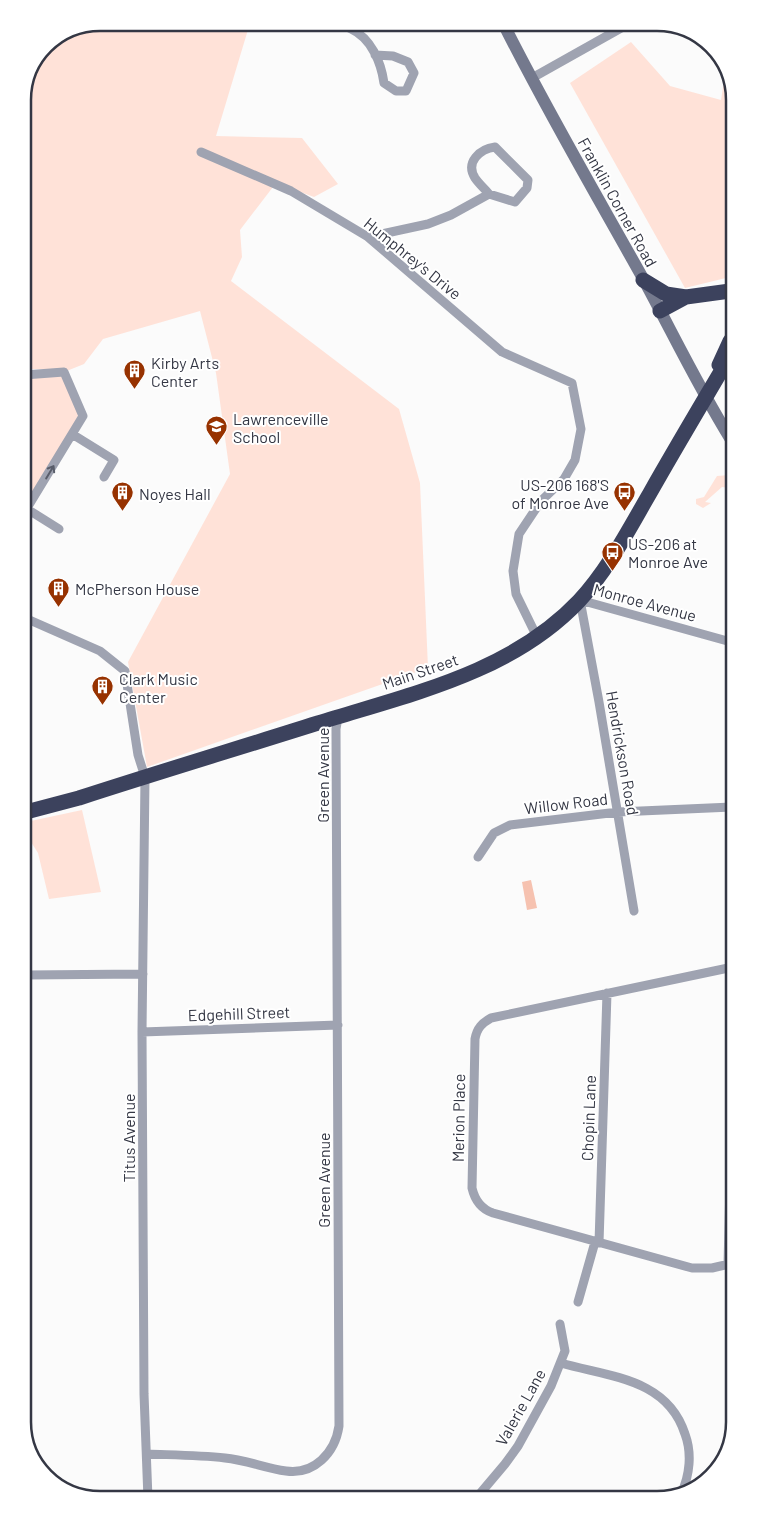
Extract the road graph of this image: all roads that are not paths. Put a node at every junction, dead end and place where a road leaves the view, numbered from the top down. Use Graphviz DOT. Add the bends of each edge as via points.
graph roads {
  1 [pos="354,31"];
  2 [pos="507,31"];
  3 [pos="614,31"];
  4 [pos="376,55"];
  5 [pos="532,78"];
  6 [pos="201,152"];
  7 [pos="489,194"];
  8 [pos="368,237"];
  9 [pos="643,280"];
  10 [pos="726,292"];
  11 [pos="686,297"];
  12 [pos="660,311"];
  13 [pos="726,350"];
  14 [pos="726,362"];
  15 [pos="31,374"];
  16 [pos="705,396"];
  17 [pos="726,431"];
  18 [pos="72,434"];
  19 [pos="104,477"];
  20 [pos="31,503"];
  21 [pos="31,514"];
  22 [pos="59,529"];
  23 [pos="580,600"];
  24 [pos="31,621"];
  25 [pos="537,637"];
  26 [pos="726,641"];
  27 [pos="338,717"];
  28 [pos="145,776"];
  29 [pos="726,807"];
  30 [pos="31,811"];
  31 [pos="618,812"];
  32 [pos="478,857"];
  33 [pos="634,911"];
  34 [pos="726,968"];
  35 [pos="143,974"];
  36 [pos="31,975"];
  37 [pos="607,993"];
  38 [pos="338,1025"];
  39 [pos="142,1032"];
  40 [pos="597,1243"];
  41 [pos="726,1265"];
  42 [pos="578,1302"];
  43 [pos="560,1324"];
  44 [pos="561,1363"];
  45 [pos="147,1454"];
  46 [pos="684,1484"];
  47 [pos="148,1491"];
  48 [pos="482,1491"];
  1 -- 4 [label="street" via="368,42"];
  2 -- 5 [label="street, Franklin Corner Road"];
  3 -- 5 [label="street"];
  4 -- 4 [label="street" via="384,83 396,91 406,90 414,73 408,62"];
  5 -- 9 [label="street, Franklin Corner Road"];
  6 -- 8 [label="street, Humphrey's Drive" via="292,191"];
  7 -- 7 [label="street" via="515,202 527,188 528,180 495,147 485,148 474,158 472,166 474,177"];
  7 -- 8 [label="street" via="428,224"];
  8 -- 25 [label="street, Humphrey's Drive" via="502,352 572,383 581,430 575,460 564,479 541,501 519,534 513,571 516,594"];
  9 -- 11 [label="highway" via="666,294"];
  9 -- 12 [label="street, Franklin Corner Road"];
  10 -- 11 [label="highway"];
  11 -- 12 [label="highway"];
  12 -- 16 [label="street, Franklin Corner Road"];
  13 -- 16 [label="highway"];
  14 -- 16 [label="highway"];
  15 -- 18 [label="street" via="64,372 83,416"];
  16 -- 17 [label="street, Franklin Corner Road"];
  16 -- 23 [label="highway, Main Street" via="625,536"];
  18 -- 19 [label="street" via="114,460"];
  20 -- 18 [label="street, one-way"];
  21 -- 22 [label="street"];
  23 -- 25 [label="highway, Main Street"];
  23 -- 26 [label="street, Monroe Avenue"];
  23 -- 31 [label="street, Hendrickson Road"];
  24 -- 28 [label="street, Titus Avenue" via="100,651 125,670 138,755"];
  25 -- 27 [label="highway, Main Street" via="476,670"];
  27 -- 28 [label="highway, Main Street"];
  27 -- 38 [label="street, Green Avenue"];
  28 -- 30 [label="highway, Main Street"];
  28 -- 35 [label="street, Titus Avenue"];
  29 -- 31 [label="street, Willow Road"];
  31 -- 32 [label="street, Willow Road" via="510,825 494,834"];
  31 -- 33 [label="street, Hendrickson Road"];
  34 -- 37 [label="street, Merion Place"];
  35 -- 36 [label="street"];
  35 -- 39 [label="street, Titus Avenue"];
  37 -- 40 [label="street, Chopin Lane"];
  37 -- 40 [label="street, Merion Place" via="491,1018 480,1026 474,1039 472,1188 476,1201 493,1213"];
  38 -- 39 [label="street, Edgehill Street"];
  38 -- 45 [label="street, Green Avenue" via="339,1426 334,1445 322,1460 298,1471 226,1458"];
  39 -- 45 [label="street, Titus Avenue"];
  40 -- 41 [label="street, Merion Place" via="692,1268"];
  40 -- 42 [label="street, Chopin Lane"];
  43 -- 44 [label="street, Valerie Lane" via="566,1351"];
  44 -- 46 [label="street" via="635,1382 652,1390 671,1407 683,1427 689,1452"];
  44 -- 48 [label="street, Valerie Lane" via="518,1446"];
  45 -- 47 [label="street, Titus Avenue"];
}
